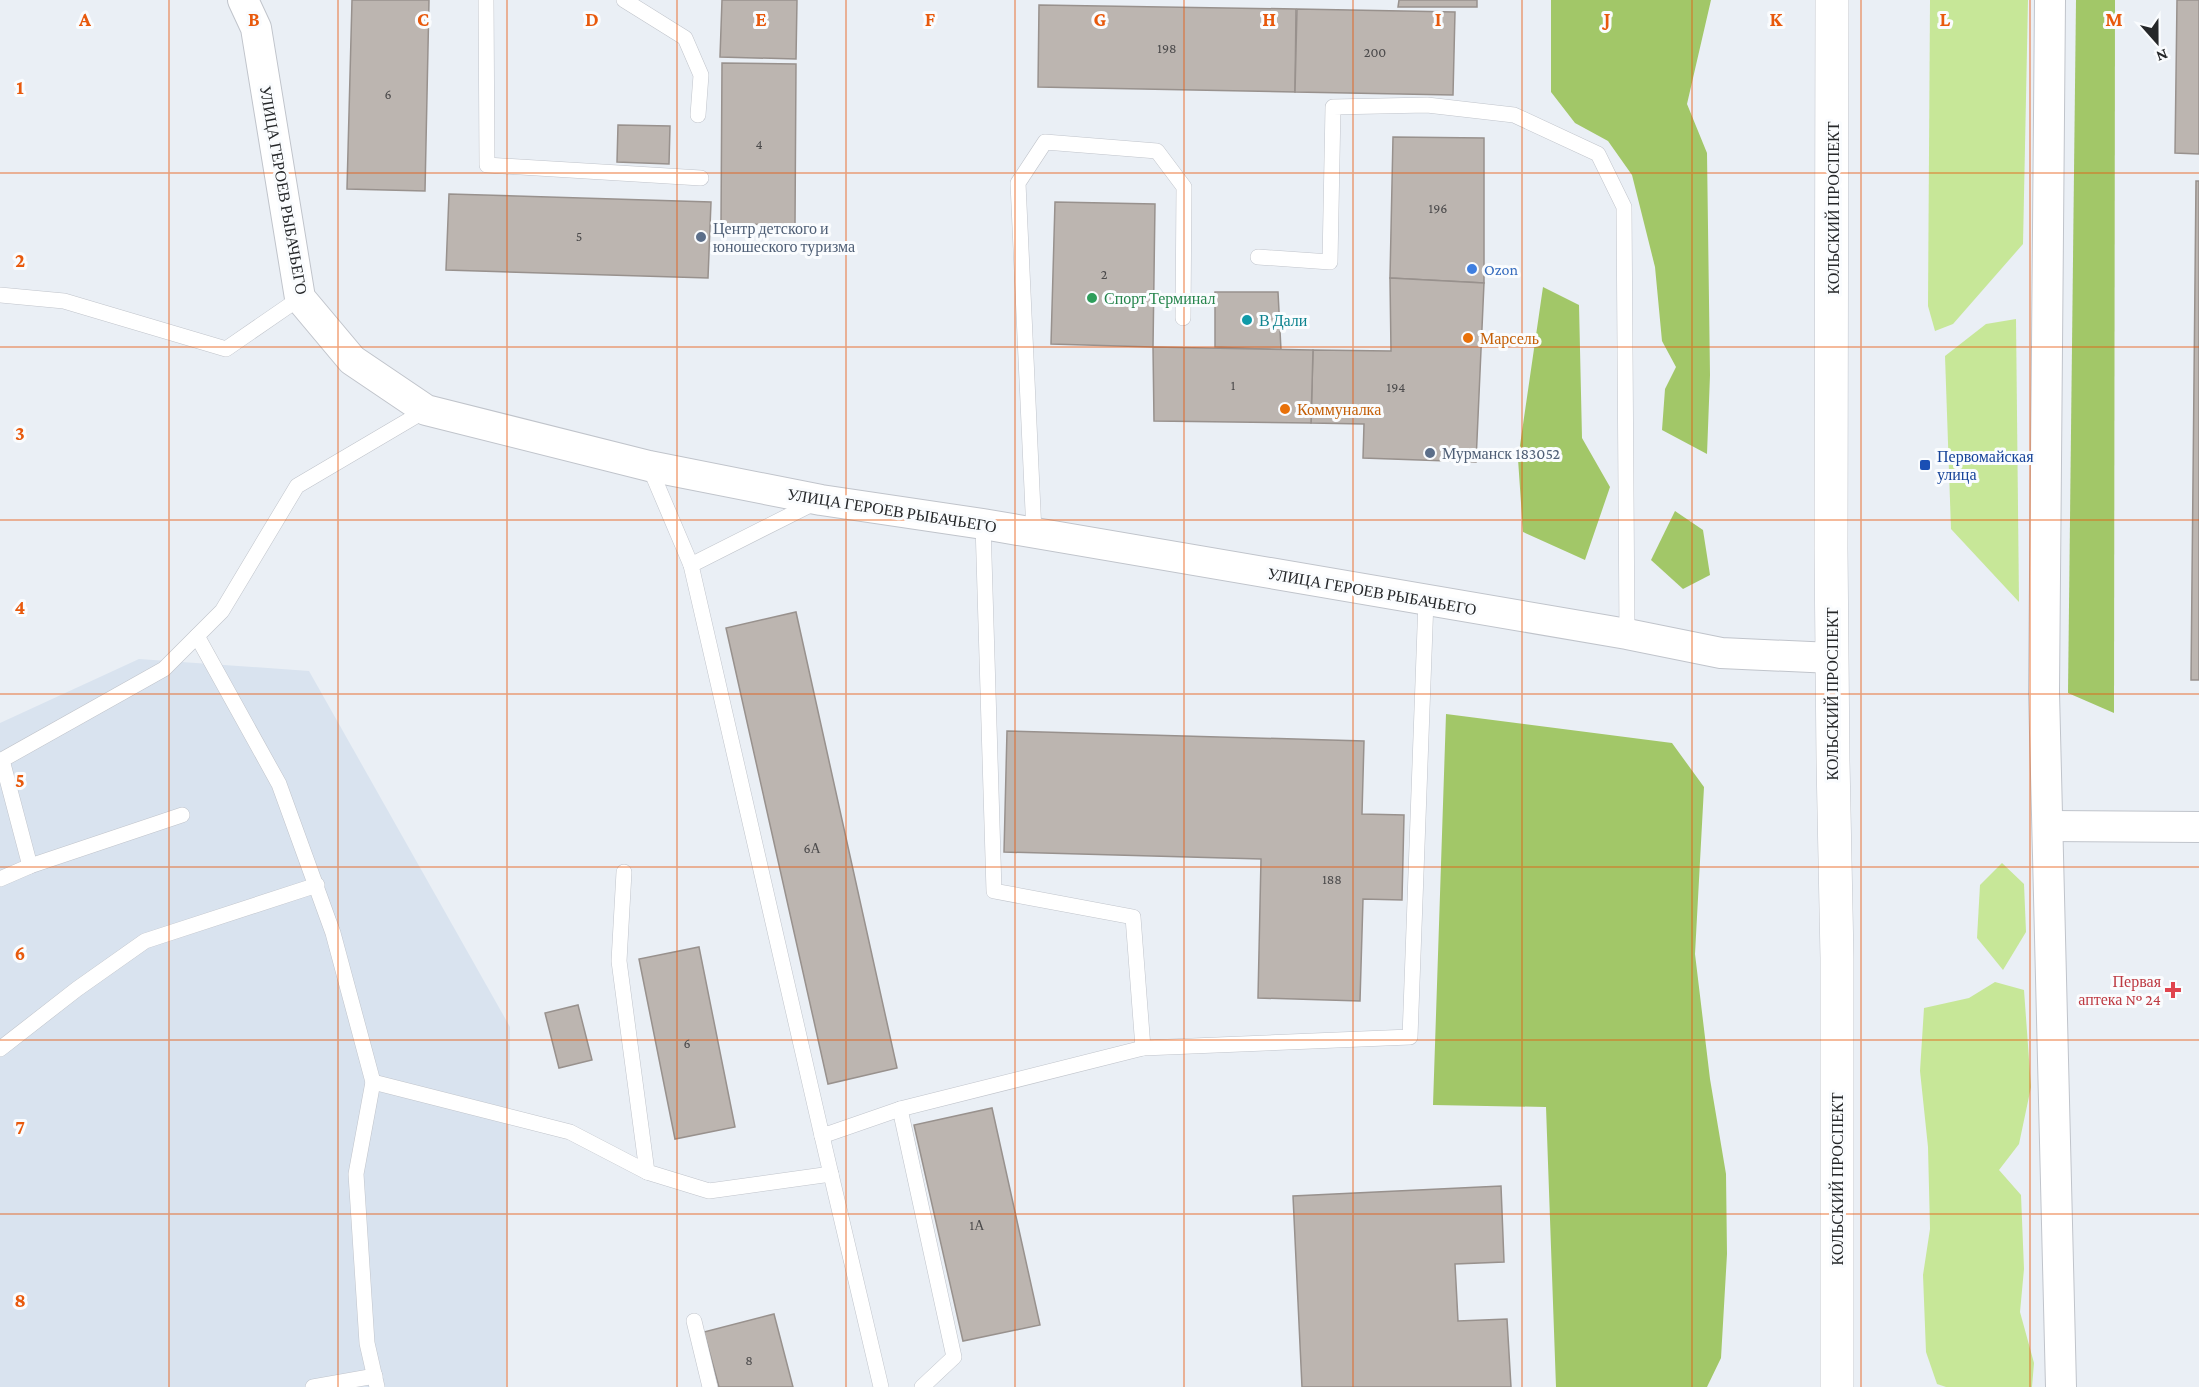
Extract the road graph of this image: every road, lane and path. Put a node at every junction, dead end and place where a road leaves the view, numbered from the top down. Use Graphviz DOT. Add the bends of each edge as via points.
graph roads {
  1 [pos="243,0"];
  2 [pos="486,0"];
  3 [pos="624,0"];
  4 [pos="1832,0"];
  5 [pos="2050,0"];
  6 [pos="698,115"];
  7 [pos="701,178"];
  8 [pos="1258,257"];
  9 [pos="0,295"];
  10 [pos="300,298"];
  11 [pos="1183,318"];
  12 [pos="426,410"];
  13 [pos="649,466"];
  14 [pos="820,500"];
  15 [pos="983,524"];
  16 [pos="1034,533"];
  17 [pos="690,565"];
  18 [pos="1426,600"];
  19 [pos="1627,634"];
  20 [pos="197,636"];
  21 [pos="1832,658"];
  22 [pos="1,760"];
  23 [pos="182,815"];
  24 [pos="2049,826"];
  25 [pos="2199,827"];
  26 [pos="30,866"];
  27 [pos="624,872"];
  28 [pos="0,879"];
  29 [pos="317,885"];
  30 [pos="1143,1048"];
  31 [pos="0,1049"];
  32 [pos="373,1082"];
  33 [pos="900,1108"];
  34 [pos="822,1136"];
  35 [pos="647,1172"];
  36 [pos="831,1174"];
  37 [pos="694,1321"];
  38 [pos="376,1381"];
  39 [pos="313,1387"];
  40 [pos="710,1387"];
  41 [pos="881,1387"];
  42 [pos="922,1387"];
  43 [pos="1837,1387"];
  44 [pos="2061,1387"];
  1 -- 10 [label="street, УЛИЦА ГЕРОЕВ РЫБАЧЬЕГО" via="256,28"];
  2 -- 7 [label="lane" via="487,165"];
  3 -- 6 [label="lane" via="685,38 701,75"];
  4 -- 21 [label="main road, КОЛЬСКИЙ ПРОСПЕКТ"];
  5 -- 24 [label="street" via="2044,692"];
  8 -- 19 [label="lane" via="1330,262 1333,107 1427,105 1514,114 1598,154 1624,207"];
  9 -- 10 [label="lane" via="64,301 226,349"];
  10 -- 12 [label="street, УЛИЦА ГЕРОЕВ РЫБАЧЬЕГО" via="352,360"];
  11 -- 16 [label="lane" via="1184,187 1157,151 1045,142 1018,183"];
  12 -- 13 [label="street, УЛИЦА ГЕРОЕВ РЫБАЧЬЕГО"];
  12 -- 20 [label="lane" via="297,486 222,611"];
  13 -- 14 [label="street, УЛИЦА ГЕРОЕВ РЫБАЧЬЕГО"];
  13 -- 17 [label="lane"];
  14 -- 15 [label="street, УЛИЦА ГЕРОЕВ РЫБАЧЬЕГО"];
  14 -- 17 [label="lane"];
  15 -- 16 [label="street, УЛИЦА ГЕРОЕВ РЫБАЧЬЕГО"];
  15 -- 30 [label="lane" via="994,891 1133,917"];
  16 -- 18 [label="street, УЛИЦА ГЕРОЕВ РЫБАЧЬЕГО"];
  17 -- 34 [label="lane"];
  18 -- 19 [label="street, УЛИЦА ГЕРОЕВ РЫБАЧЬЕГО"];
  18 -- 30 [label="lane" via="1410,1037"];
  19 -- 21 [label="street, УЛИЦА ГЕРОЕВ РЫБАЧЬЕГО" via="1721,653"];
  20 -- 22 [label="lane" via="164,669"];
  20 -- 29 [label="lane" via="279,784"];
  21 -- 43 [label="main road, КОЛЬСКИЙ ПРОСПЕКТ"];
  22 -- 26 [label="lane"];
  23 -- 26 [label="lane"];
  24 -- 25 [label="street"];
  24 -- 44 [label="street"];
  26 -- 28 [label="lane"];
  27 -- 35 [label="lane" via="619,961"];
  29 -- 31 [label="lane" via="145,941"];
  29 -- 32 [label="lane"];
  30 -- 33 [label="lane"];
  32 -- 35 [label="lane" via="570,1132"];
  32 -- 38 [label="lane" via="356,1174 367,1343"];
  33 -- 34 [label="lane"];
  33 -- 42 [label="lane" via="954,1357"];
  34 -- 36 [label="lane"];
  35 -- 36 [label="lane" via="709,1191"];
  36 -- 41 [label="lane"];
  37 -- 40 [label="lane"];
  38 -- 39 [label="lane"];
}
